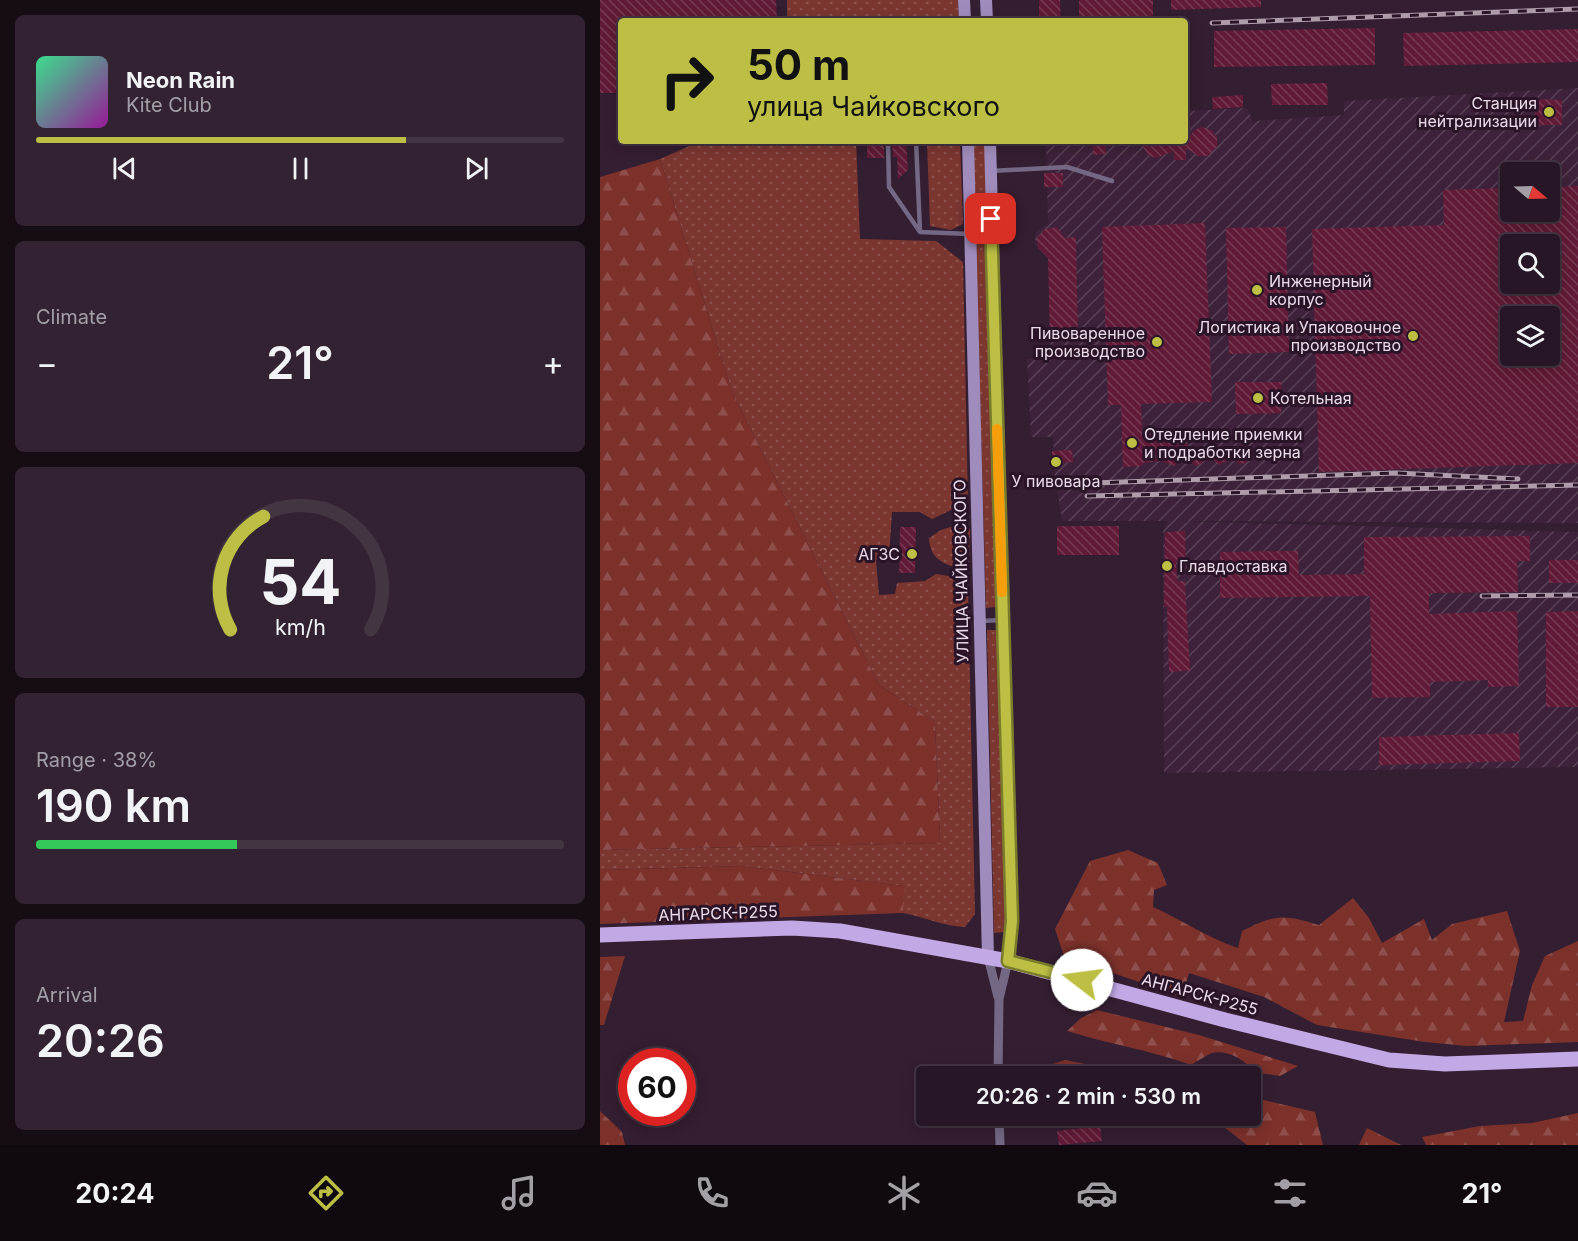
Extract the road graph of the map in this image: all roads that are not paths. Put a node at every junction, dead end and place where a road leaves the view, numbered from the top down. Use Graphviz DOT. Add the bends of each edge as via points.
graph roads {
  1 [pos="964,0"];
  2 [pos="986,0"];
  3 [pos="965,18"];
  4 [pos="987,18"];
  5 [pos="888,144"];
  6 [pos="916,144"];
  7 [pos="968,144"];
  8 [pos="990,144"];
  9 [pos="990,171"];
  10 [pos="1112,181"];
  11 [pos="920,232"];
  12 [pos="970,234"];
  13 [pos="1003,620"];
  14 [pos="978,622"];
  15 [pos="600,934"];
  16 [pos="988,957"];
  17 [pos="1008,961"];
  18 [pos="999,999"];
  19 [pos="1578,1059"];
  20 [pos="998,1066"];
  21 [pos="1000,1126"];
  22 [pos="1003,1144"];
  1 -- 3 [label="main road"];
  2 -- 4 [label="main road"];
  5 -- 11 [label="lane" via="889,187"];
  6 -- 11 [label="lane"];
  7 -- 12 [label="main road, УЛИЦА ЧАЙКОВСКОГО"];
  8 -- 9 [label="main road, УЛИЦА ЧАЙКОВСКОГО"];
  9 -- 10 [label="lane" via="1067,167"];
  9 -- 13 [label="main road, УЛИЦА ЧАЙКОВСКОГО"];
  11 -- 12 [label="lane"];
  12 -- 14 [label="main road, УЛИЦА ЧАЙКОВСКОГО"];
  13 -- 14 [label="lane"];
  13 -- 17 [label="main road, УЛИЦА ЧАЙКОВСКОГО" via="1012,921"];
  14 -- 16 [label="main road, УЛИЦА ЧАЙКОВСКОГО"];
  15 -- 16 [label="main road, АНГАРСК-Р255" via="792,928 840,931"];
  16 -- 17 [label="main road, АНГАРСК-Р255"];
  16 -- 18 [label="street, УЛИЦА ЧАЙКОВСКОГО"];
  17 -- 18 [label="street, УЛИЦА ЧАЙКОВСКОГО"];
  17 -- 19 [label="main road, АНГАРСК-Р255" via="1389,1060 1445,1064"];
  18 -- 20 [label="street, УЛИЦА ЧАЙКОВСКОГО"];
  21 -- 22 [label="street"];
}
